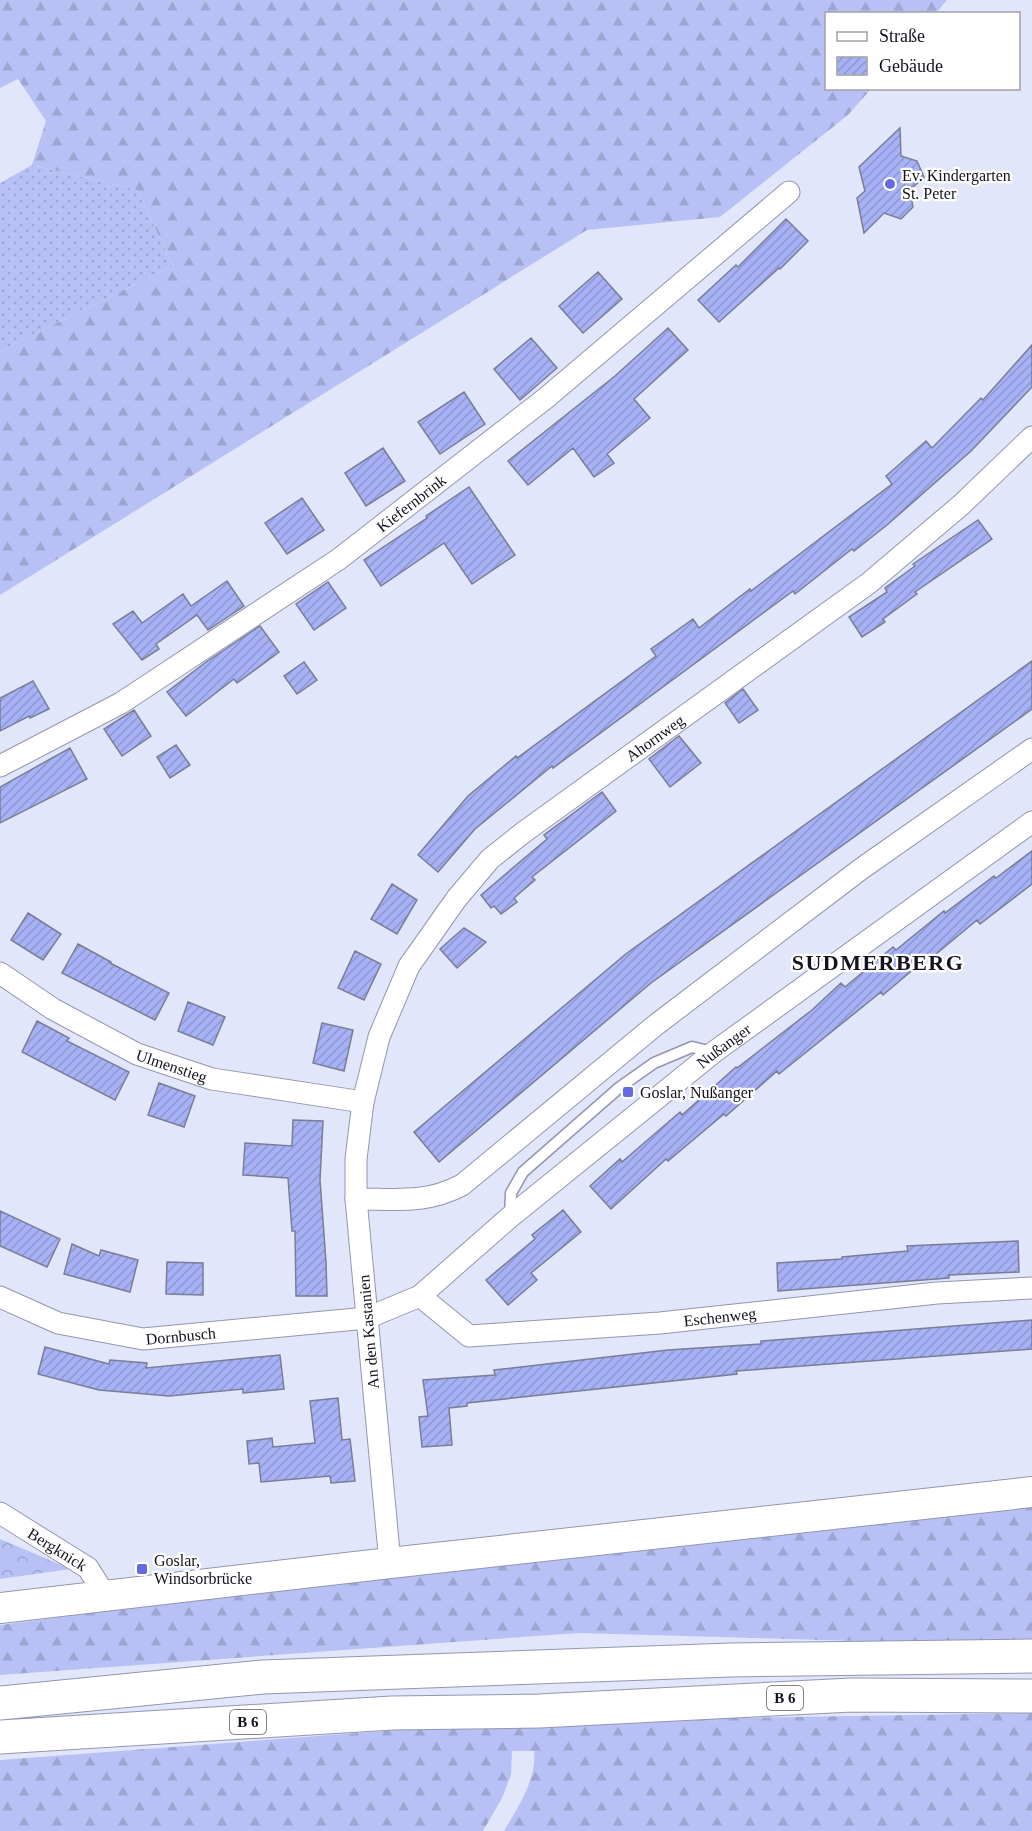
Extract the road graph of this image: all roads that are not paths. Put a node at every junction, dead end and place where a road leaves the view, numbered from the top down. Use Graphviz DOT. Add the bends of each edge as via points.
graph roads {
  1 [pos="789,192"];
  2 [pos="1032,437"];
  3 [pos="1032,748"];
  4 [pos="0,766"];
  5 [pos="1032,822"];
  6 [pos="0,973"];
  7 [pos="714,1052"];
  8 [pos="363,1102"];
  9 [pos="356,1199"];
  10 [pos="510,1217"];
  11 [pos="1032,1288"];
  12 [pos="420,1296"];
  13 [pos="0,1297"];
  14 [pos="367,1318"];
  15 [pos="1032,1492"];
  16 [pos="0,1513"];
  17 [pos="390,1563"];
  18 [pos="105,1595"];
  19 [pos="0,1608"];
  20 [pos="1032,1656"];
  21 [pos="1032,1696"];
  22 [pos="0,1703"];
  23 [pos="0,1737"];
  1 -- 4 [label="street, Kiefernbrink" via="546,398 339,559 121,703"];
  2 -- 8 [label="street, Ahornweg" via="961,505 869,583 490,859 409,966 379,1037"];
  3 -- 9 [label="street" via="861,869 657,1024 462,1185 423,1199"];
  5 -- 7 [label="street, Nußanger"];
  6 -- 8 [label="street, Ulmenstieg" via="53,1009 137,1054 213,1079"];
  7 -- 10 [label="street, Nußanger"];
  7 -- 10 [label="lane" via="692,1047 654,1063 620,1087 524,1172 511,1193"];
  8 -- 9 [label="street, An den Kastanien"];
  9 -- 14 [label="street, An den Kastanien"];
  10 -- 12 [label="street, Nußanger"];
  11 -- 12 [label="street, Eschenweg" via="937,1293 660,1323 469,1336"];
  12 -- 14 [label="street, Nußanger"];
  13 -- 14 [label="street, Dornbusch" via="58,1323 143,1339"];
  14 -- 17 [label="street, An den Kastanien"];
  15 -- 17 [label="street"];
  16 -- 18 [label="street, Bergknick" via="88,1568"];
  17 -- 18 [label="street"];
  18 -- 19 [label="street"];
  20 -- 22 [label="highway" via="719,1660 263,1677"];
  21 -- 23 [label="highway, B 6" via="852,1695 539,1711 392,1713"];
}
